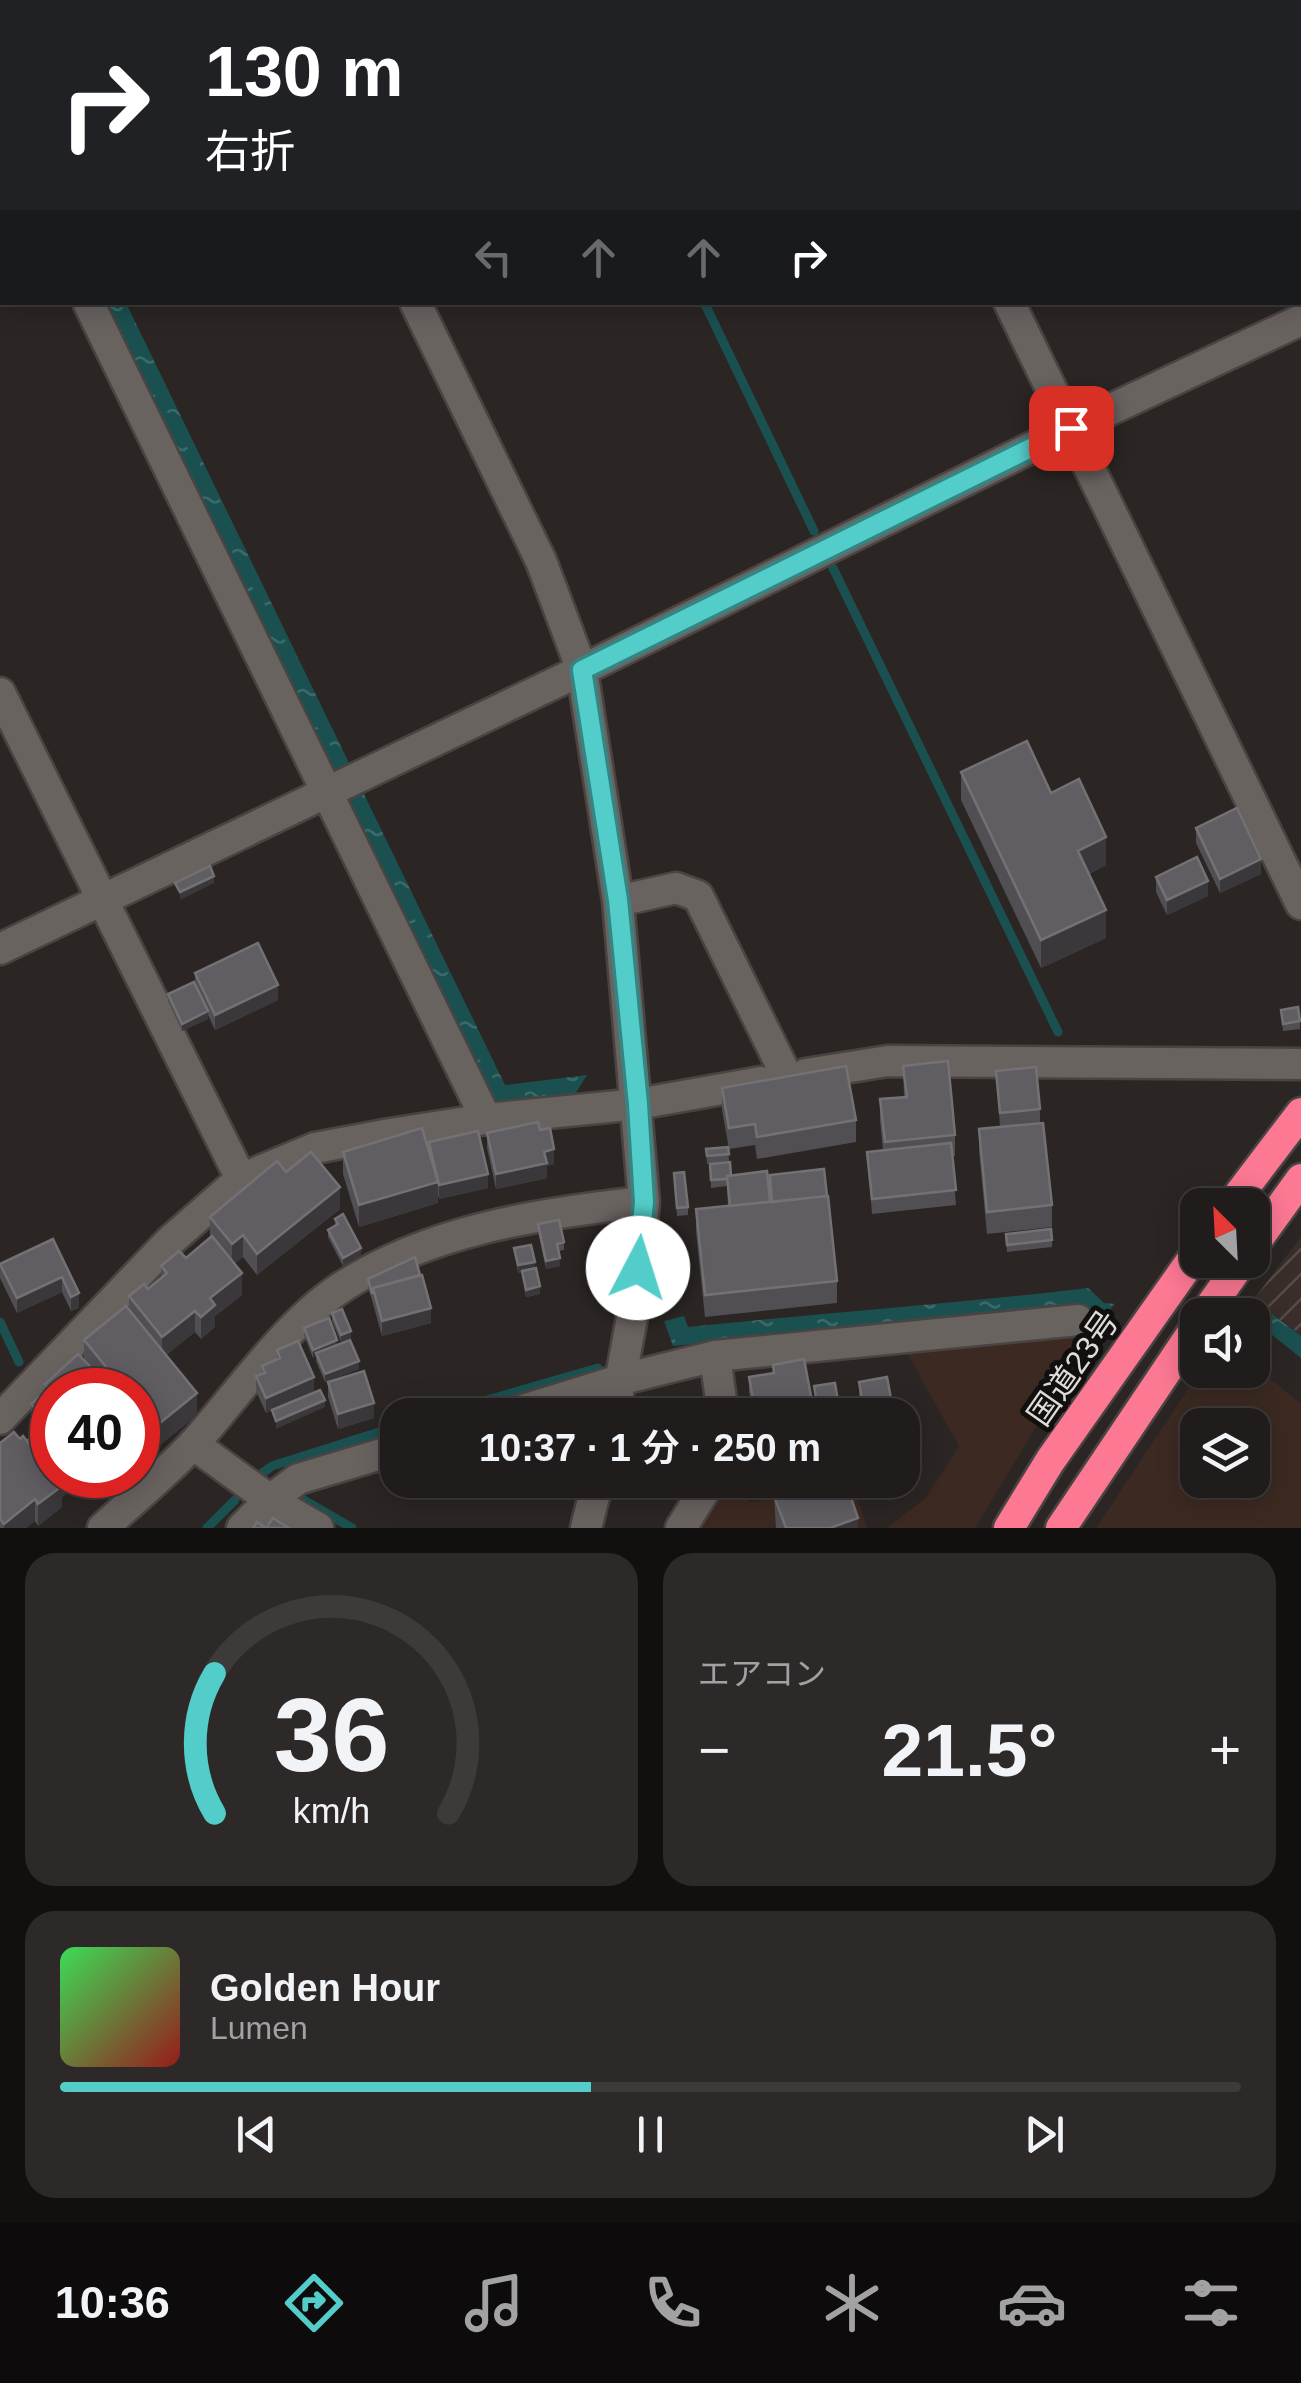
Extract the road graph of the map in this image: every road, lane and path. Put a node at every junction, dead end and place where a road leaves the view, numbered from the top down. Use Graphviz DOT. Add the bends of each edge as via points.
graph roads {
  1 [pos="89,305"];
  2 [pos="417,305"];
  3 [pos="1010,305"];
  4 [pos="1301,320"];
  5 [pos="1071,428"];
  6 [pos="582,670"];
  7 [pos="0,693"];
  8 [pos="331,791"];
  9 [pos="101,900"];
  10 [pos="618,900"];
  11 [pos="1301,904"];
  12 [pos="0,949"];
  13 [pos="1301,1064"];
  14 [pos="786,1077"];
  15 [pos="638,1104"];
  16 [pos="1301,1113"];
  17 [pos="486,1119"];
  18 [pos="241,1179"];
  19 [pos="1301,1179"];
  20 [pos="1244,1188"];
  21 [pos="644,1202"];
  22 [pos="1270,1222"];
  23 [pos="1180,1277"];
  24 [pos="1078,1320"];
  25 [pos="1180,1351"];
  26 [pos="715,1356"];
  27 [pos="623,1379"];
  28 [pos="562,1398"];
  29 [pos="618,1398"];
  30 [pos="721,1398"];
  31 [pos="0,1419"];
  32 [pos="193,1444"];
  33 [pos="380,1454"];
  34 [pos="594,1498"];
  35 [pos="700,1498"];
  36 [pos="270,1500"];
  37 [pos="103,1528"];
  38 [pos="242,1528"];
  39 [pos="318,1528"];
  40 [pos="586,1528"];
  41 [pos="682,1528"];
  42 [pos="1008,1528"];
  43 [pos="1060,1528"];
  1 -- 8 [label="street"];
  2 -- 6 [label="street" via="541,561"];
  3 -- 5 [label="street"];
  4 -- 5 [label="street"];
  5 -- 6 [label="street"];
  5 -- 11 [label="street"];
  6 -- 8 [label="street"];
  6 -- 10 [label="street"];
  7 -- 9 [label="street"];
  8 -- 9 [label="street"];
  8 -- 17 [label="street"];
  9 -- 12 [label="street"];
  9 -- 18 [label="street"];
  10 -- 14 [label="street" via="676,888 698,896"];
  10 -- 15 [label="street"];
  13 -- 14 [label="street" via="888,1061"];
  14 -- 15 [label="street"];
  15 -- 17 [label="street"];
  15 -- 21 [label="street"];
  16 -- 20 [label="highway"];
  17 -- 18 [label="street" via="315,1148"];
  18 -- 31 [label="street" via="169,1242"];
  19 -- 22 [label="highway"];
  21 -- 27 [label="street"];
  21 -- 32 [label="street" via="558,1211 437,1242 377,1266 295,1328"];
  23 -- 42 [label="highway, 国道23号"];
  24 -- 26 [label="street"];
  25 -- 43 [label="highway"];
  26 -- 27 [label="street"];
  26 -- 30 [label="street"];
  27 -- 28 [label="street"];
  27 -- 29 [label="street"];
  32 -- 36 [label="street"];
  32 -- 37 [label="street"];
  33 -- 36 [label="street" via="298,1479"];
  34 -- 40 [label="street"];
  35 -- 41 [label="street"];
  36 -- 38 [label="street"];
  36 -- 39 [label="street"];
}
